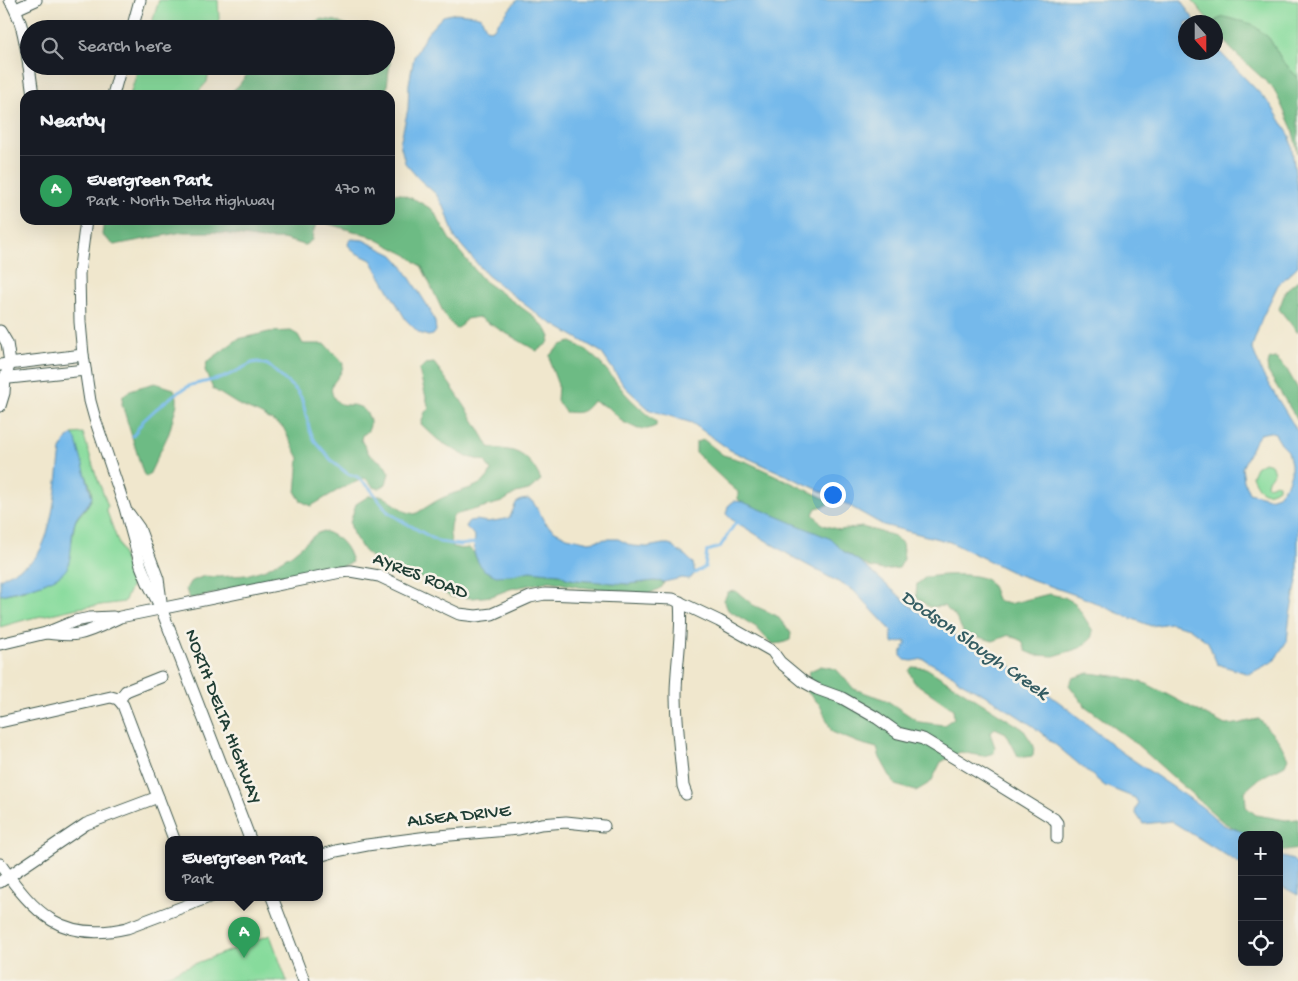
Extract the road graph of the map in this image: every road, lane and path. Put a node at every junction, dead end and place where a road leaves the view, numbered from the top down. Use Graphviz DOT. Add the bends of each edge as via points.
graph roads {
  1 [pos="36,0"];
  2 [pos="140,0"];
  3 [pos="13,5"];
  4 [pos="20,20"];
  5 [pos="134,20"];
  6 [pos="30,75"];
  7 [pos="119,75"];
  8 [pos="32,90"];
  9 [pos="114,90"];
  10 [pos="85,225"];
  11 [pos="0,331"];
  12 [pos="83,355"];
  13 [pos="5,364"];
  14 [pos="85,370"];
  15 [pos="2,379"];
  16 [pos="0,406"];
  17 [pos="680,602"];
  18 [pos="161,608"];
  19 [pos="0,644"];
  20 [pos="161,677"];
  21 [pos="119,700"];
  22 [pos="0,722"];
  23 [pos="686,794"];
  24 [pos="158,797"];
  25 [pos="604,826"];
  26 [pos="173,836"];
  27 [pos="249,836"];
  28 [pos="1057,838"];
  29 [pos="323,855"];
  30 [pos="0,864"];
  31 [pos="4,879"];
  32 [pos="191,901"];
  33 [pos="274,901"];
  34 [pos="304,981"];
  1 -- 3 [label="street"];
  2 -- 5 [label="street"];
  3 -- 4 [label="street"];
  6 -- 8 [label="street"];
  7 -- 9 [label="street"];
  10 -- 12 [label="street, NORTH DELTA HIGHWAY" via="79,274"];
  11 -- 13 [label="street" via="7,343"];
  12 -- 13 [label="street"];
  12 -- 14 [label="street, NORTH DELTA HIGHWAY"];
  13 -- 15 [label="street"];
  14 -- 15 [label="street"];
  14 -- 18 [label="street, NORTH DELTA HIGHWAY" via="95,419 141,566"];
  15 -- 16 [label="street" via="4,393"];
  17 -- 18 [label="street, AYRES ROAD" via="673,599 545,594 492,614 476,616 459,614 379,576 350,571"];
  17 -- 23 [label="street" via="676,700"];
  17 -- 28 [label="street, AYRES ROAD" via="772,651 804,682 851,703 898,733 923,739 1054,819"];
  18 -- 19 [label="street, AYRES ROAD" via="120,617 79,634 46,634"];
  18 -- 27 [label="street, NORTH DELTA HIGHWAY"];
  20 -- 21 [label="street" via="126,691"];
  21 -- 22 [label="street" via="111,697"];
  21 -- 24 [label="street"];
  24 -- 26 [label="street"];
  24 -- 31 [label="street" via="86,824"];
  25 -- 29 [label="street, ALSEA DRIVE" via="566,822 541,824 367,845"];
  30 -- 31 [label="street"];
  31 -- 32 [label="street" via="43,914 81,931 127,928"];
  33 -- 34 [label="street"];
}
